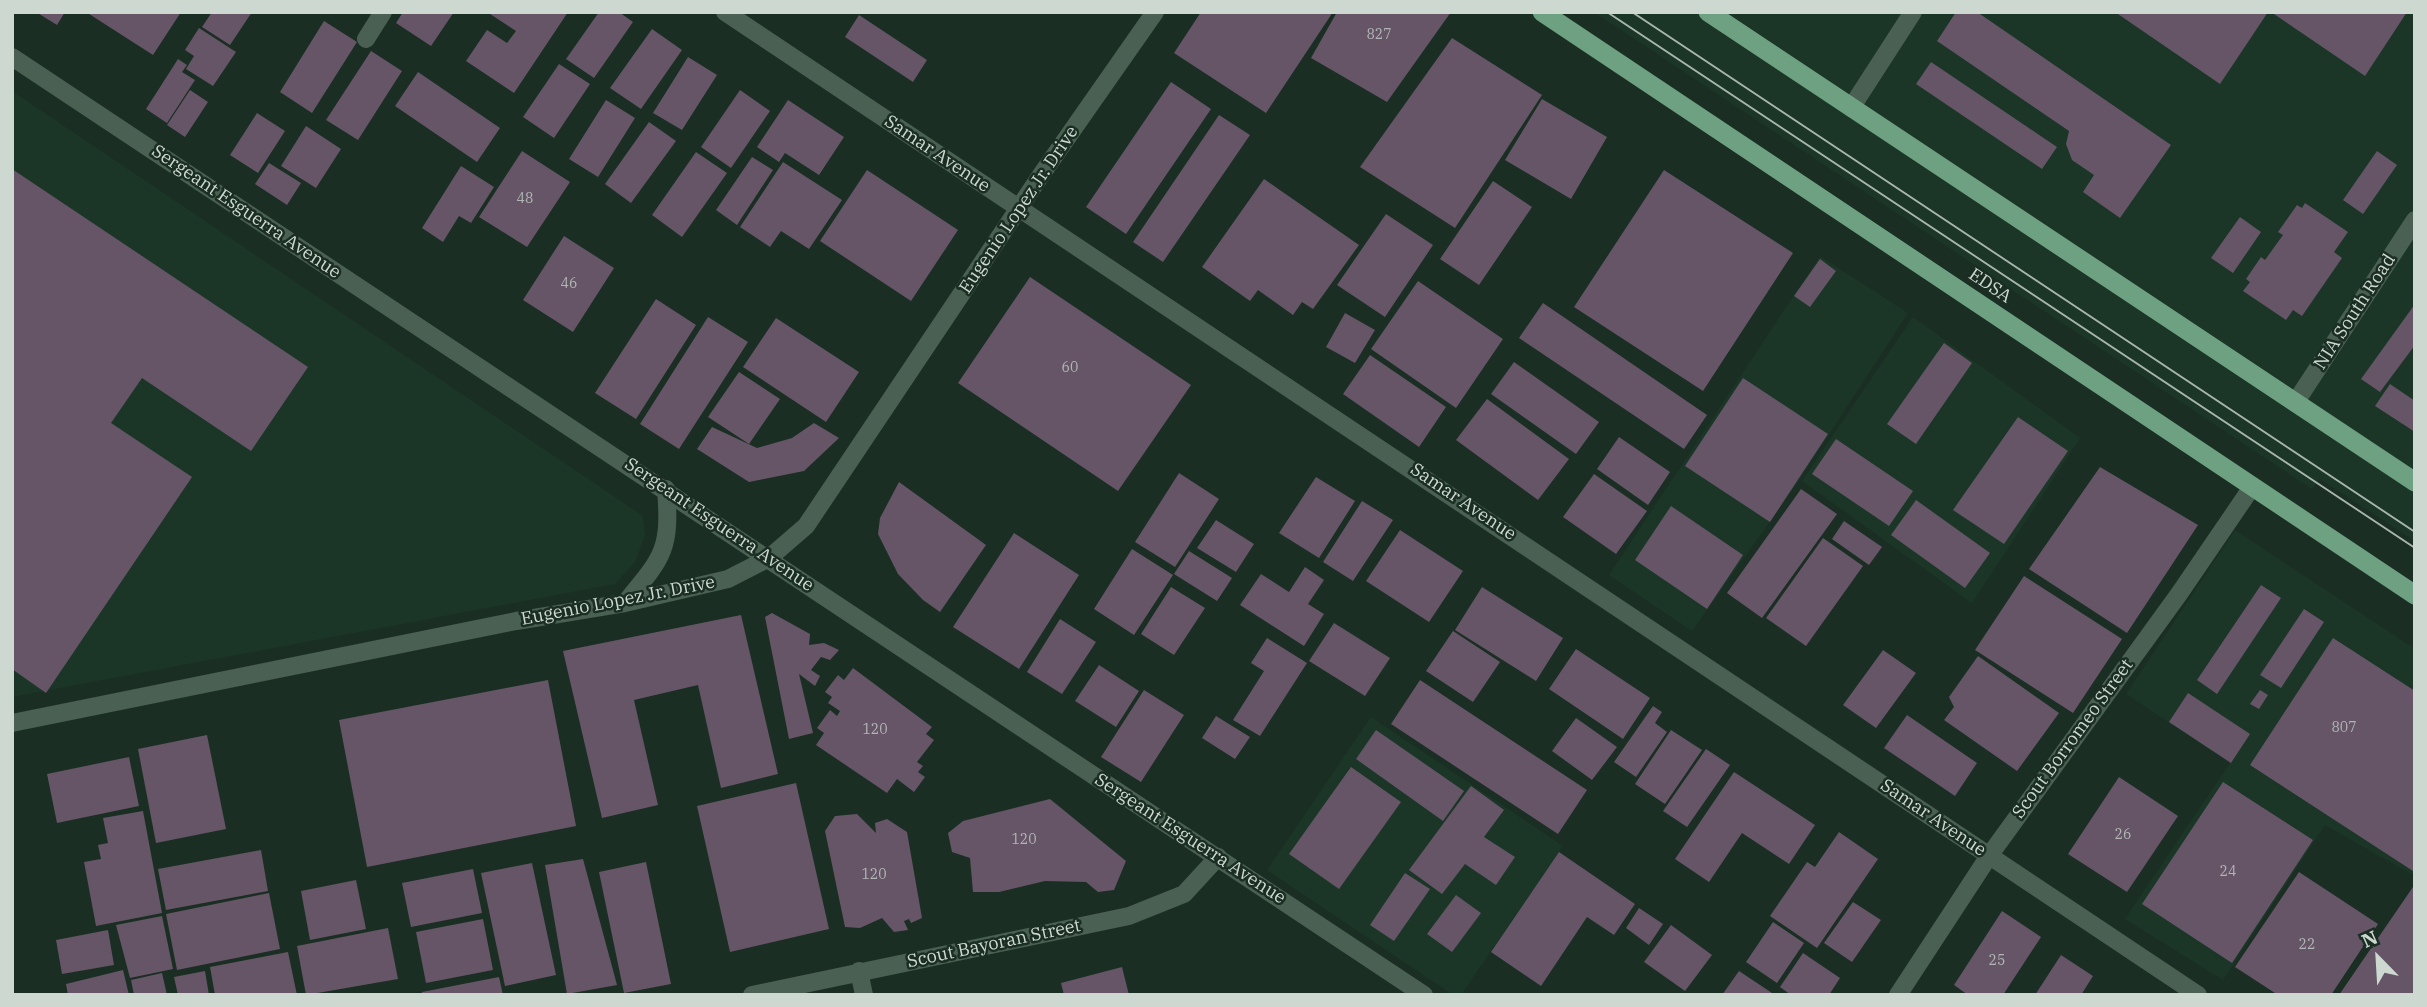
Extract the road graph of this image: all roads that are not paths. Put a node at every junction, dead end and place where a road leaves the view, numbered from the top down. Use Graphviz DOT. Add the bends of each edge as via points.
graph roads {
  1 [pos="383,12"];
  2 [pos="725,12"];
  3 [pos="1155,12"];
  4 [pos="1542,12"];
  5 [pos="1708,12"];
  6 [pos="1913,12"];
  7 [pos="366,38"];
  8 [pos="12,57"];
  9 [pos="1851,108"];
  10 [pos="1020,209"];
  11 [pos="2415,220"];
  12 [pos="2295,403"];
  13 [pos="2415,482"];
  14 [pos="2252,487"];
  15 [pos="666,489"];
  16 [pos="769,558"];
  17 [pos="2415,595"];
  18 [pos="625,603"];
  19 [pos="12,723"];
  20 [pos="1989,856"];
  21 [pos="1218,857"];
  22 [pos="859,971"];
  23 [pos="752,995"];
  24 [pos="864,995"];
  25 [pos="1424,995"];
  26 [pos="1898,995"];
  27 [pos="2199,995"];
  1 -- 7 [label="street"];
  2 -- 10 [label="street, Samar Avenue"];
  3 -- 10 [label="street, Eugenio Lopez Jr. Drive"];
  4 -- 14 [label="highway, EDSA"];
  5 -- 9 [label="highway"];
  6 -- 9 [label="street"];
  8 -- 15 [label="street, Sergeant Esguerra Avenue"];
  9 -- 12 [label="highway"];
  10 -- 16 [label="street, Eugenio Lopez Jr. Drive" via="806,526"];
  10 -- 20 [label="street, Samar Avenue"];
  11 -- 12 [label="street, NIA South Road"];
  12 -- 13 [label="highway"];
  14 -- 17 [label="highway, EDSA"];
  14 -- 20 [label="street, Scout Borromeo Street"];
  15 -- 16 [label="street, Sergeant Esguerra Avenue"];
  15 -- 18 [label="street" via="667,544"];
  16 -- 18 [label="street, Eugenio Lopez Jr. Drive" via="728,579"];
  16 -- 21 [label="street, Sergeant Esguerra Avenue"];
  18 -- 19 [label="street, Eugenio Lopez Jr. Drive"];
  20 -- 26 [label="street, Scout Borromeo Street"];
  20 -- 27 [label="street, Samar Avenue"];
  21 -- 22 [label="street, Scout Bayoran Street" via="1184,894 1129,916"];
  21 -- 25 [label="street, Sergeant Esguerra Avenue"];
  22 -- 23 [label="street, Scout Bayoran Street"];
  22 -- 24 [label="street"];
}
